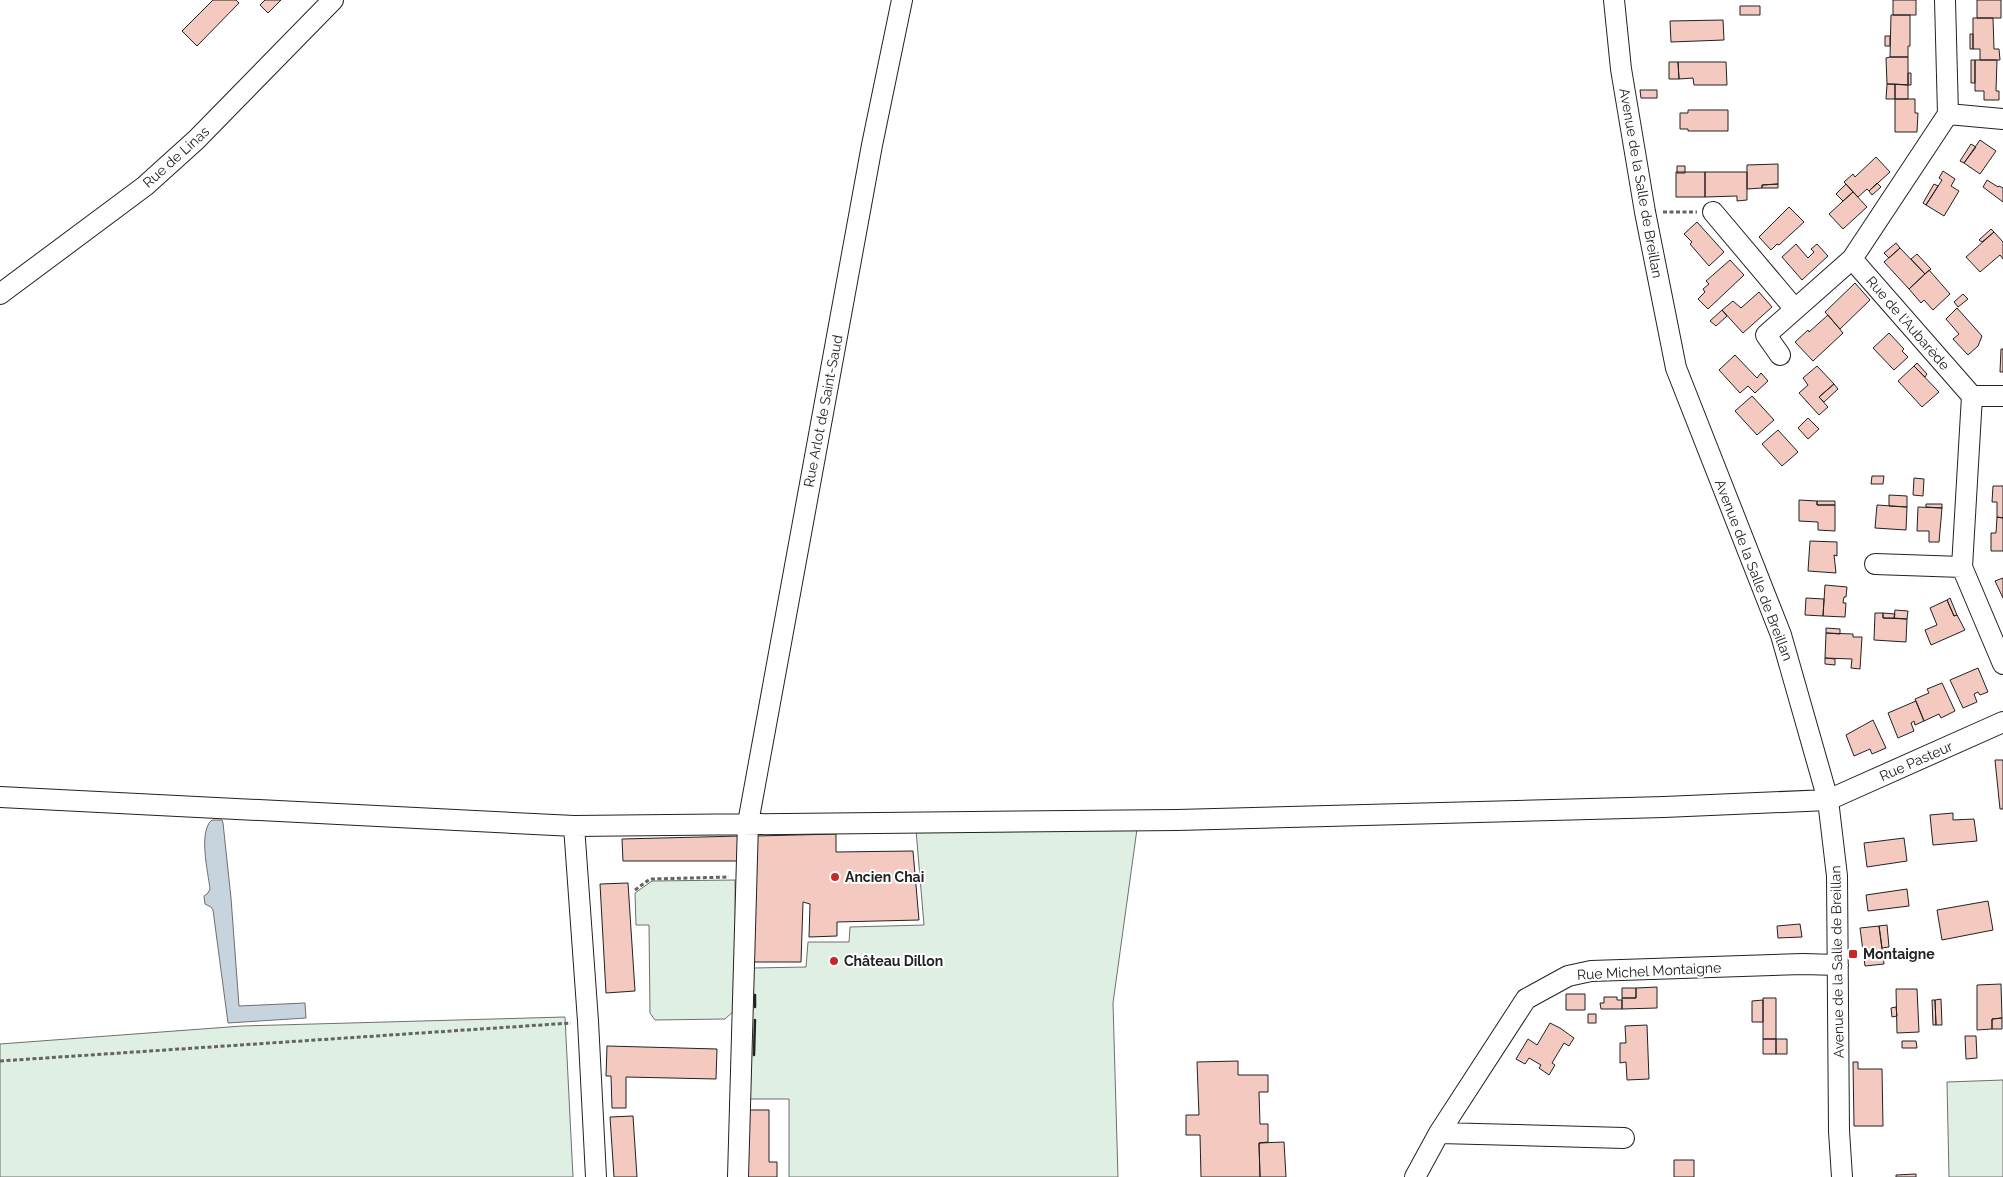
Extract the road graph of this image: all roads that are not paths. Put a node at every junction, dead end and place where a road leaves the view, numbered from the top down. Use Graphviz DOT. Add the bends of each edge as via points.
graph roads {
  1 [pos="333,0"];
  2 [pos="902,0"];
  3 [pos="1614,0"];
  4 [pos="1945,0"];
  5 [pos="1948,114"];
  6 [pos="2003,119"];
  7 [pos="1713,212"];
  8 [pos="1852,259"];
  9 [pos="0,294"];
  10 [pos="1794,308"];
  11 [pos="1780,355"];
  12 [pos="1972,396"];
  13 [pos="2003,396"];
  14 [pos="1876,564"];
  15 [pos="1962,567"];
  16 [pos="2003,664"];
  17 [pos="2003,722"];
  18 [pos="0,797"];
  19 [pos="1828,800"];
  20 [pos="748,823"];
  21 [pos="574,826"];
  22 [pos="1838,965"];
  23 [pos="1439,1132"];
  24 [pos="1624,1138"];
  25 [pos="596,1177"];
  26 [pos="738,1177"];
  27 [pos="1415,1177"];
  28 [pos="1842,1177"];
  1 -- 9 [label="street, Rue de Linas" via="196,140 145,186"];
  2 -- 20 [label="street, Rue Arlot de Saint-Saud" via="872,145"];
  3 -- 19 [label="street, Avenue de la Salle de Breillan" via="1621,69 1645,212 1676,368 1782,634"];
  4 -- 5 [label="street"];
  5 -- 6 [label="street"];
  5 -- 8 [label="street"];
  7 -- 10 [label="street"];
  8 -- 10 [label="street"];
  8 -- 12 [label="street, Rue de l'Aubarède"];
  10 -- 11 [label="street" via="1766,335"];
  12 -- 13 [label="street"];
  12 -- 15 [label="street"];
  14 -- 15 [label="street"];
  15 -- 16 [label="street"];
  17 -- 19 [label="street, Rue Pasteur"];
  18 -- 21 [label="street"];
  19 -- 20 [label="street" via="1167,820"];
  19 -- 22 [label="street, Avenue de la Salle de Breillan" via="1837,876"];
  20 -- 21 [label="street"];
  20 -- 26 [label="street, Rue Arlot de Saint-Saud"];
  21 -- 25 [label="street"];
  22 -- 23 [label="street, Rue Michel Montaigne" via="1591,971 1568,976 1526,999"];
  22 -- 28 [label="street, Avenue de la Salle de Breillan"];
  23 -- 24 [label="street"];
  23 -- 27 [label="street, Rue Michel Montaigne"];
}
